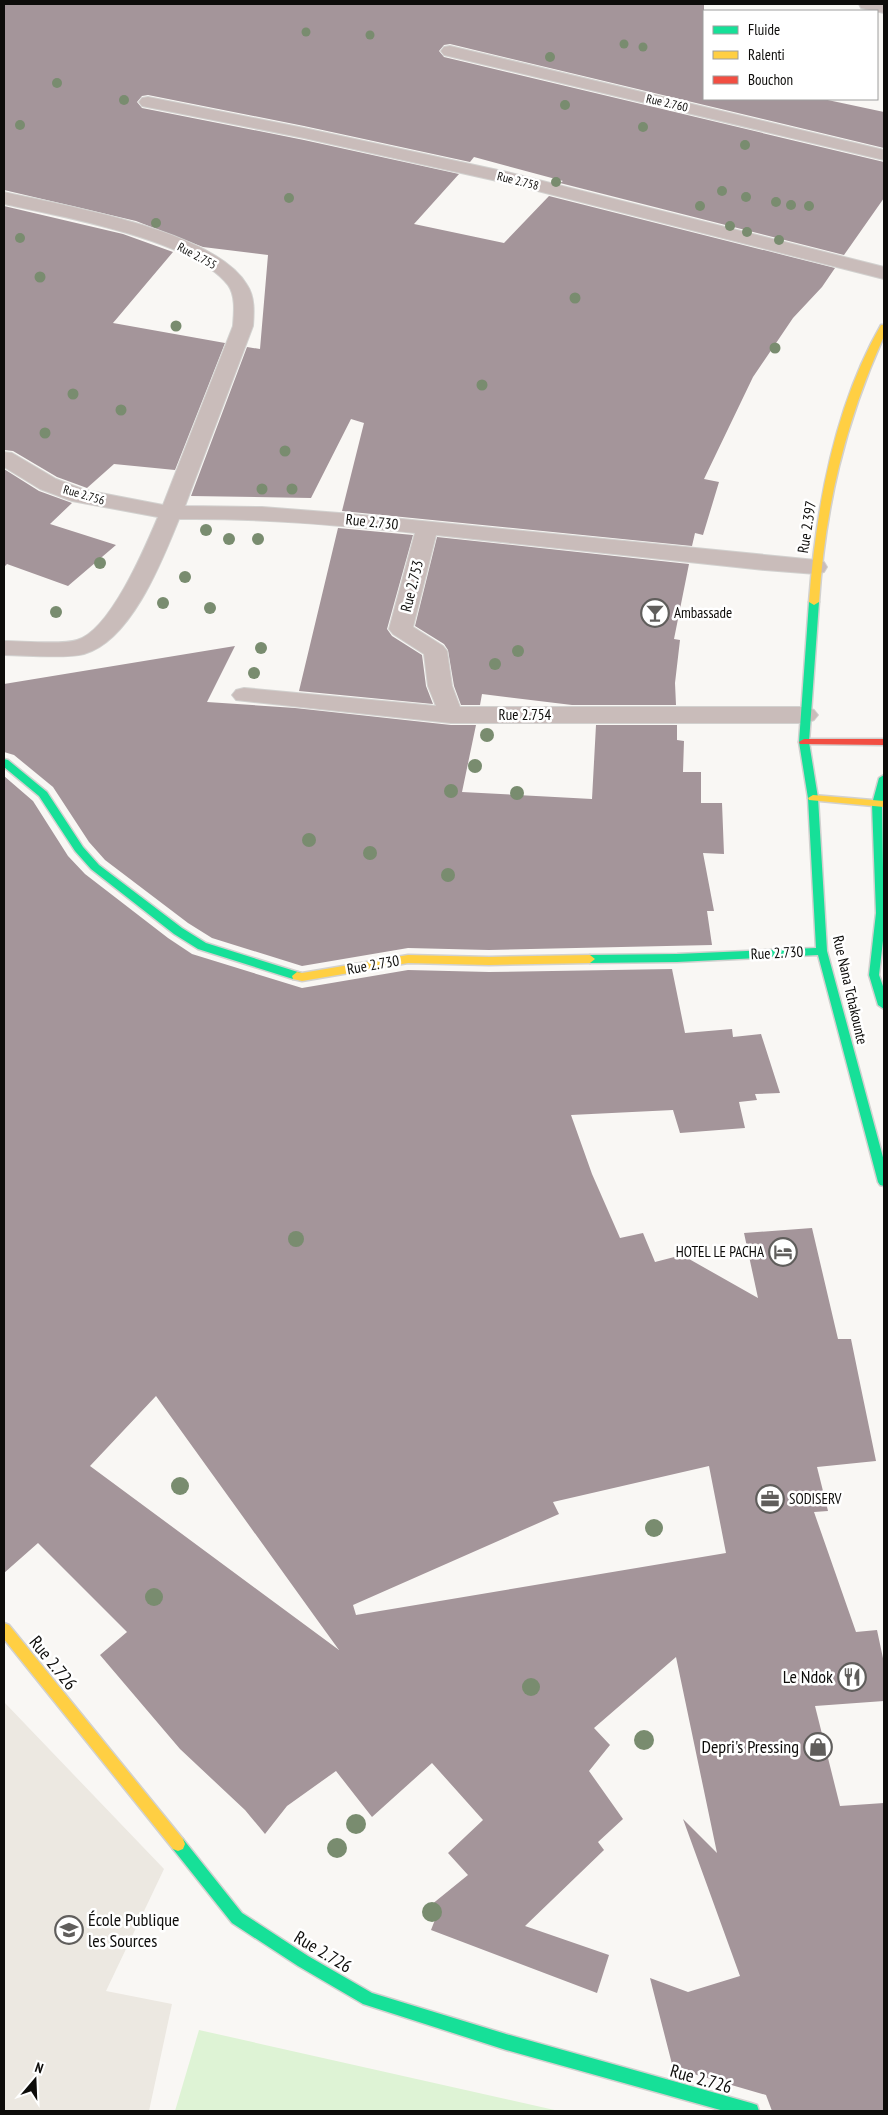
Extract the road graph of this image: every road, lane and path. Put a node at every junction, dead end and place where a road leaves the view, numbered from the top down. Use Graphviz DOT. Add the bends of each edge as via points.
graph roads {
  1 [pos="867,4"];
  2 [pos="884,8"];
  3 [pos="450,51"];
  4 [pos="148,102"];
  5 [pos="884,155"];
  6 [pos="4,198"];
  7 [pos="884,273"];
  8 [pos="884,326"];
  9 [pos="4,458"];
  10 [pos="171,512"];
  11 [pos="427,528"];
  12 [pos="816,567"];
  13 [pos="4,648"];
  14 [pos="244,695"];
  15 [pos="451,715"];
  16 [pos="806,715"];
  17 [pos="804,742"];
  18 [pos="884,742"];
  19 [pos="4,762"];
  20 [pos="884,778"];
  21 [pos="812,798"];
  22 [pos="881,804"];
  23 [pos="883,912"];
  24 [pos="822,951"];
  25 [pos="884,1005"];
  26 [pos="884,1182"];
  27 [pos="4,1629"];
  28 [pos="751,2111"];
  1 -- 2 [label="street"];
  3 -- 5 [label="street, Rue 2.760"];
  4 -- 7 [label="street, Rue 2.758" via="507,178"];
  6 -- 10 [label="street, Rue 2.755" via="167,241 218,265 236,282 244,304 243,326"];
  8 -- 12 [label="main road, Rue 2.397" via="854,396 830,478"];
  9 -- 10 [label="street, Rue 2.756" via="48,484 80,496"];
  10 -- 11 [label="street, Rue 2.730" via="280,513"];
  10 -- 13 [label="street" via="154,553 124,609 96,642 79,648"];
  11 -- 12 [label="street, Rue 2.730"];
  11 -- 15 [label="street, Rue 2.753" via="401,629 435,651 440,686"];
  12 -- 16 [label="main road, Rue 2.397"];
  14 -- 15 [label="street, Rue 2.754"];
  15 -- 16 [label="street, Rue 2.754"];
  16 -- 17 [label="main road, Rue 2.397"];
  17 -- 18 [label="main road"];
  17 -- 21 [label="main road, Rue Nana Tchakounte"];
  19 -- 24 [label="main road, Rue 2.730" via="43,794 79,849 95,867 178,930 202,946 302,977 408,959 677,958"];
  20 -- 22 [label="main road, Rue Nana Tchakounte"];
  21 -- 22 [label="main road"];
  21 -- 24 [label="main road, Rue Nana Tchakounte"];
  22 -- 23 [label="main road, Rue Nana Tchakounte"];
  23 -- 25 [label="main road, Rue Nana Tchakounte" via="874,975"];
  24 -- 26 [label="main road, Rue Nana Tchakounte"];
  27 -- 28 [label="main road, Rue 2.726" via="237,1918 303,1961 368,1999 506,2042"];
}
